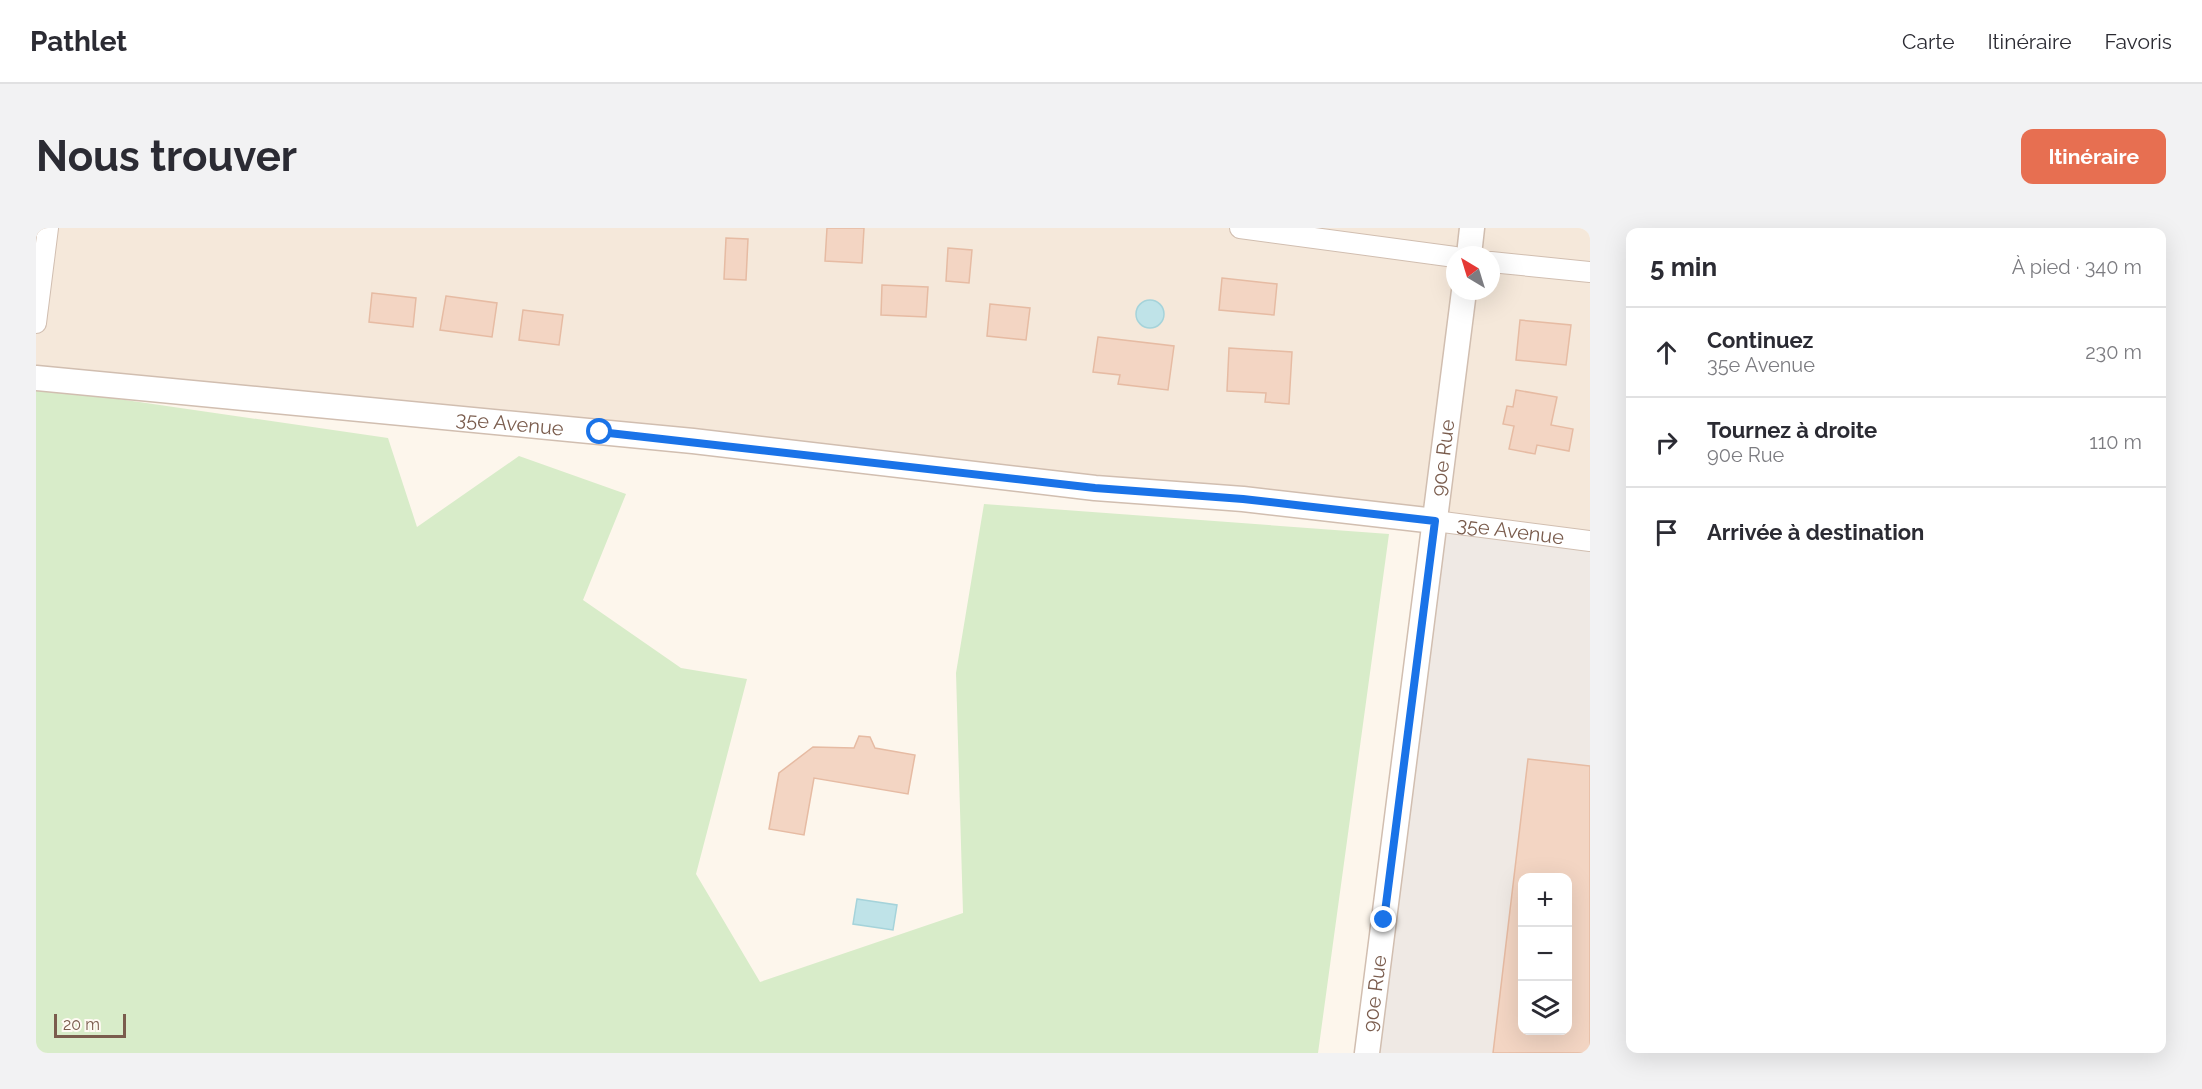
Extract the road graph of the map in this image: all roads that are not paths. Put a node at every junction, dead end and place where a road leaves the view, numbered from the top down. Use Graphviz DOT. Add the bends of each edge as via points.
graph roads {
  1 [pos="48,228"];
  2 [pos="1240,228"];
  3 [pos="1472,228"];
  4 [pos="1470,246"];
  5 [pos="1446,256"];
  6 [pos="1500,263"];
  7 [pos="1590,272"];
  8 [pos="1463,300"];
  9 [pos="36,323"];
  10 [pos="36,378"];
  11 [pos="1435,521"];
  12 [pos="1590,541"];
  13 [pos="1367,1053"];
  1 -- 9 [label="street"];
  2 -- 5 [label="street"];
  3 -- 4 [label="street"];
  6 -- 7 [label="street"];
  8 -- 11 [label="street, 90e Rue"];
  10 -- 11 [label="street, 35e Avenue" via="693,441 1095,488 1243,499"];
  11 -- 12 [label="street, 35e Avenue"];
  11 -- 13 [label="street, 90e Rue"];
}
